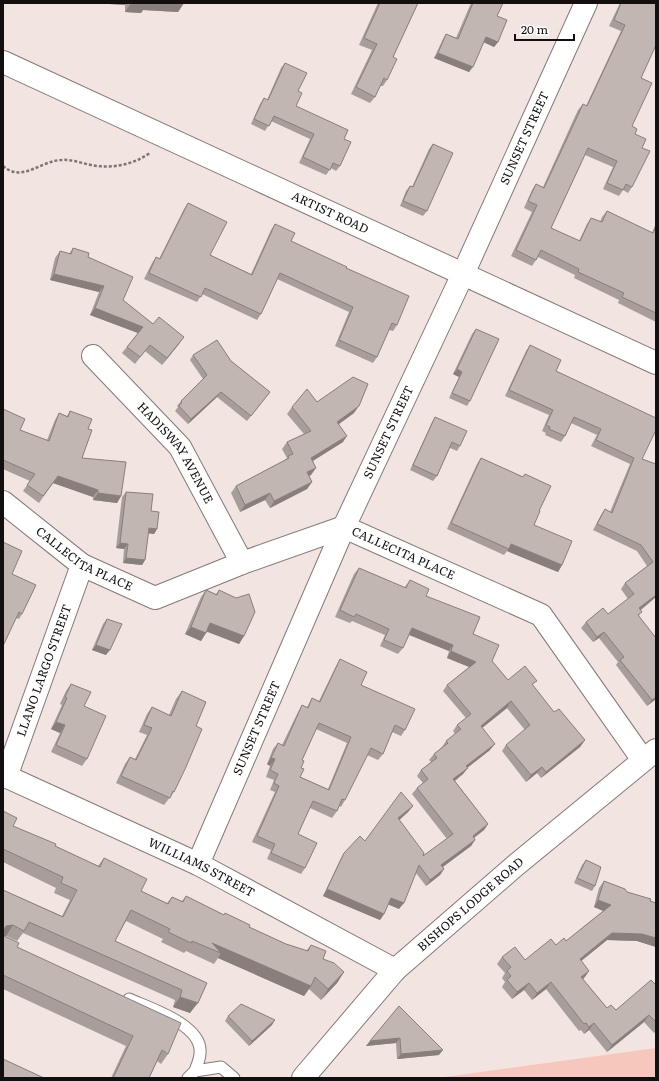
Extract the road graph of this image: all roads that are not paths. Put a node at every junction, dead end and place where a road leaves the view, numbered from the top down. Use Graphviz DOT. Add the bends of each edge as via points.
graph roads {
  1 [pos="586,3"];
  2 [pos="3,62"];
  3 [pos="463,274"];
  4 [pos="94,356"];
  5 [pos="656,363"];
  6 [pos="3,502"];
  7 [pos="344,527"];
  8 [pos="242,562"];
  9 [pos="82,565"];
  10 [pos="650,755"];
  11 [pos="5,776"];
  12 [pos="198,864"];
  13 [pos="395,970"];
  14 [pos="118,994"];
  15 [pos="191,1074"];
  16 [pos="234,1078"];
  17 [pos="303,1078"];
  1 -- 3 [label="street, SUNSET STREET"];
  2 -- 3 [label="street, ARTIST ROAD"];
  3 -- 5 [label="street, ARTIST ROAD"];
  3 -- 7 [label="street, SUNSET STREET"];
  4 -- 8 [label="street, HADISWAY AVENUE" via="180,447"];
  6 -- 9 [label="street, CALLECITA PLACE"];
  7 -- 8 [label="street, CALLECITA PLACE"];
  7 -- 10 [label="street, CALLECITA PLACE" via="541,615"];
  7 -- 12 [label="street, SUNSET STREET"];
  8 -- 9 [label="street, CALLECITA PLACE" via="155,598"];
  9 -- 11 [label="street, LLANO LARGO STREET"];
  10 -- 13 [label="street, BISHOPS LODGE ROAD" via="516,865"];
  11 -- 12 [label="street, WILLIAMS STREET"];
  12 -- 13 [label="street, WILLIAMS STREET"];
  13 -- 17 [label="street, BISHOPS LODGE ROAD"];
  14 -- 15 [label="lane" via="183,1024 196,1036 201,1052"];
  15 -- 16 [label="lane" via="221,1067"];
}
